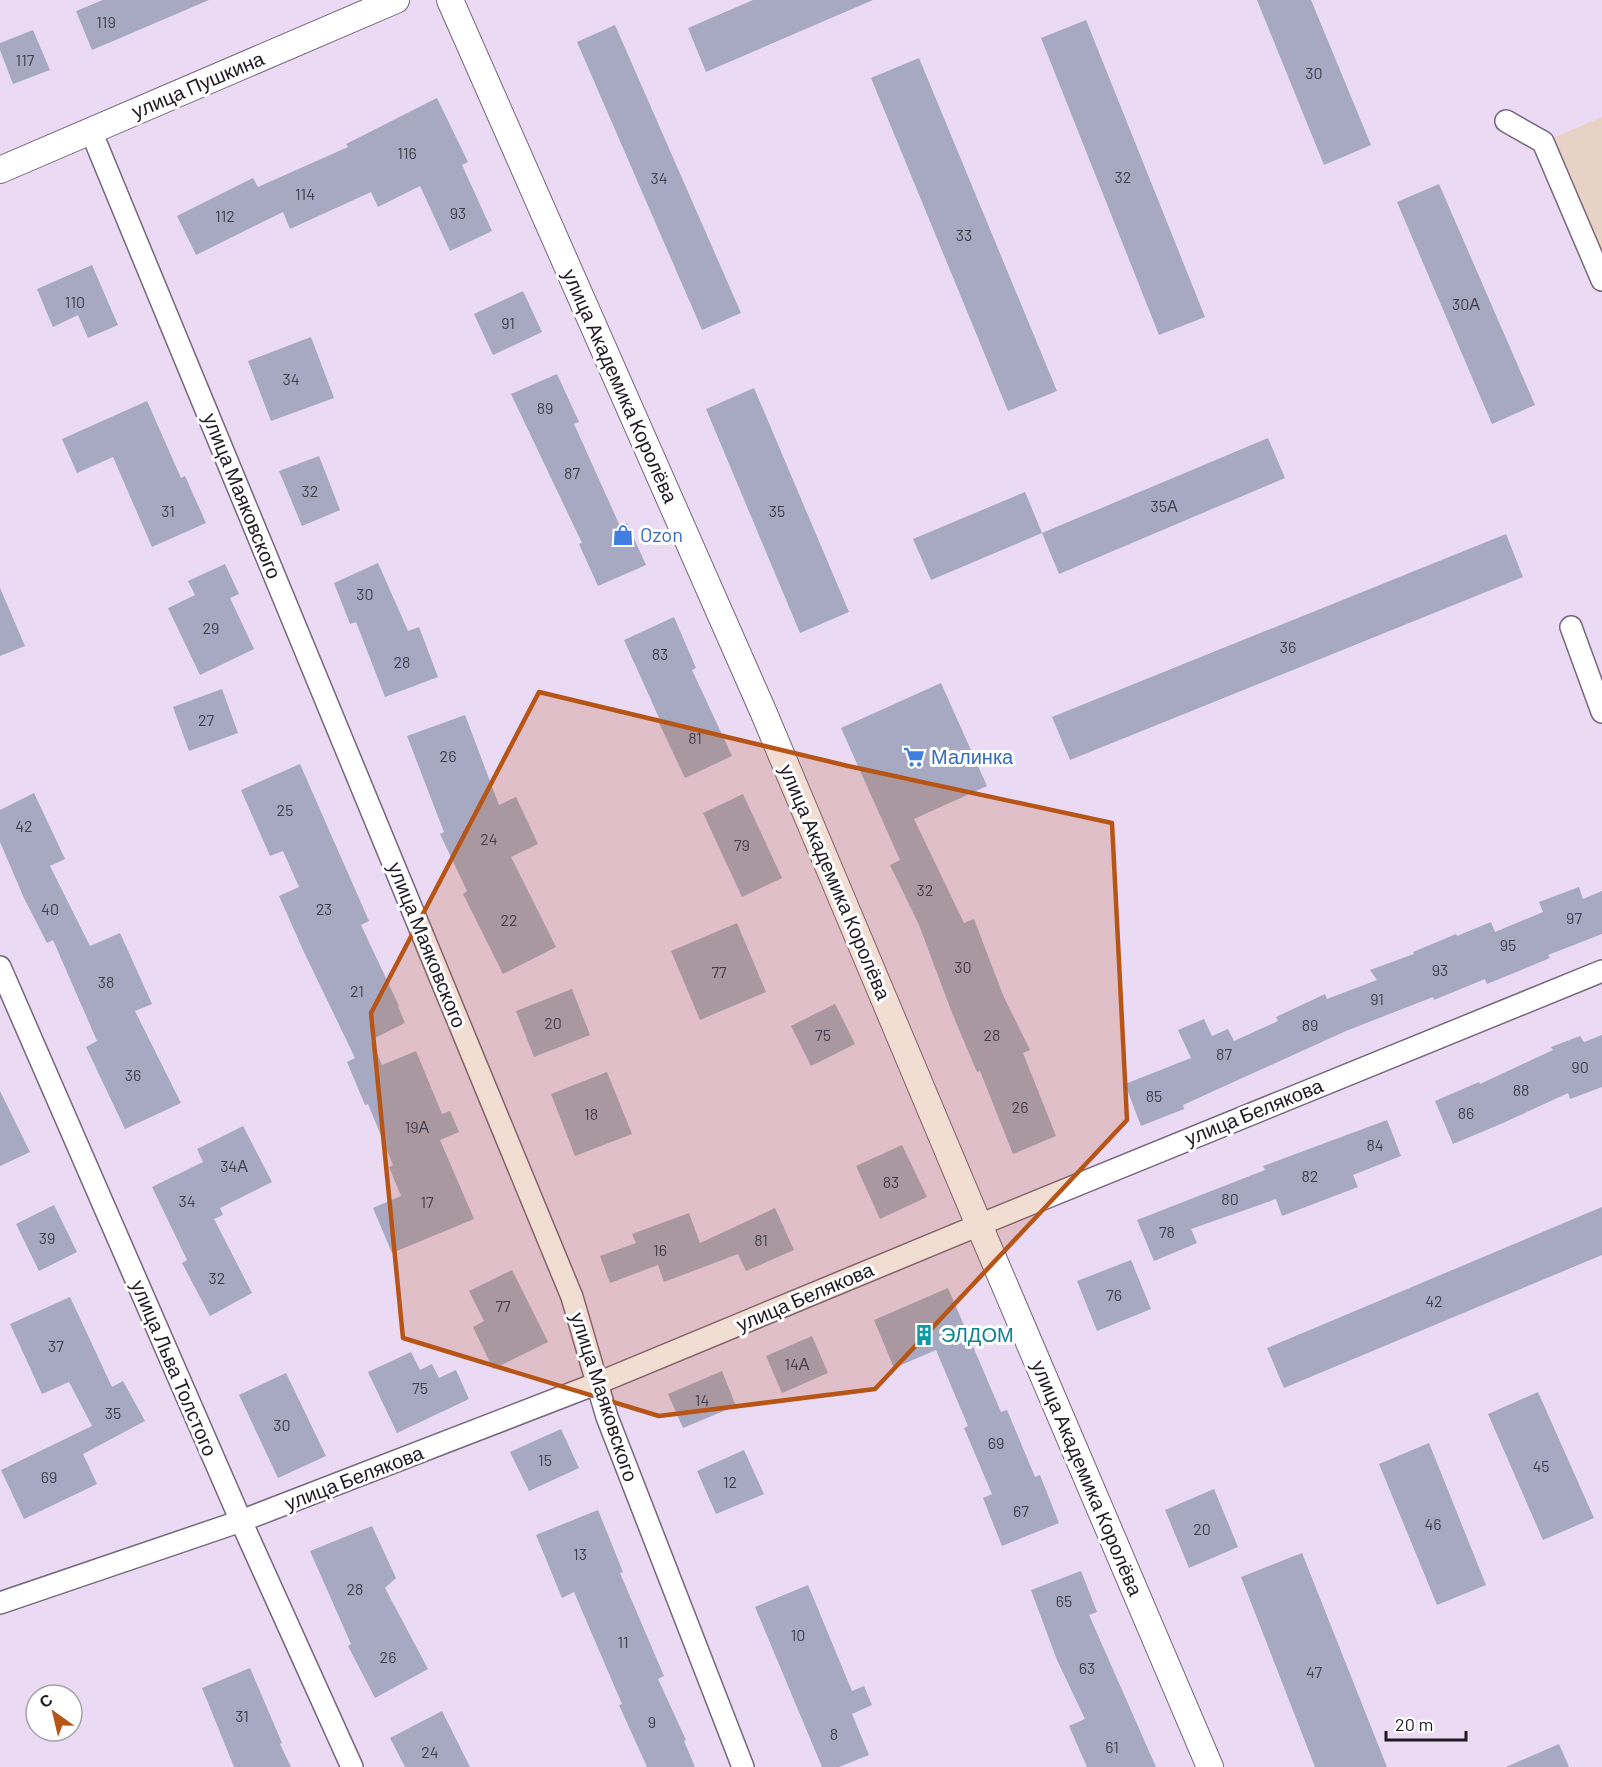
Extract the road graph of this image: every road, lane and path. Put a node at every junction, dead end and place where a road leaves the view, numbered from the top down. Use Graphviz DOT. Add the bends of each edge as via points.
graph roads {
  1 [pos="396,0"];
  2 [pos="450,0"];
  3 [pos="1506,121"];
  4 [pos="91,131"];
  5 [pos="0,170"];
  6 [pos="1602,280"];
  7 [pos="1571,627"];
  8 [pos="1602,712"];
  9 [pos="0,967"];
  10 [pos="1602,971"];
  11 [pos="979,1224"];
  12 [pos="598,1383"];
  13 [pos="241,1521"];
  14 [pos="0,1603"];
  15 [pos="352,1767"];
  16 [pos="743,1767"];
  17 [pos="1210,1767"];
  1 -- 4 [label="street, улица Пушкина"];
  2 -- 11 [label="street, улица Академика Королёва" via="763,711"];
  3 -- 6 [label="street" via="1543,142"];
  4 -- 5 [label="street, улица Пушкина"];
  4 -- 12 [label="street, улица Маяковского" via="572,1297"];
  7 -- 8 [label="street"];
  9 -- 13 [label="street, улица Льва Толстого"];
  10 -- 11 [label="street, улица Белякова"];
  11 -- 12 [label="street, улица Белякова"];
  11 -- 17 [label="street, улица Академика Королёва"];
  12 -- 13 [label="street, улица Белякова"];
  12 -- 16 [label="street, улица Маяковского" via="606,1417"];
  13 -- 14 [label="street, улица Белякова"];
  13 -- 15 [label="street, улица Льва Толстого"];
}
